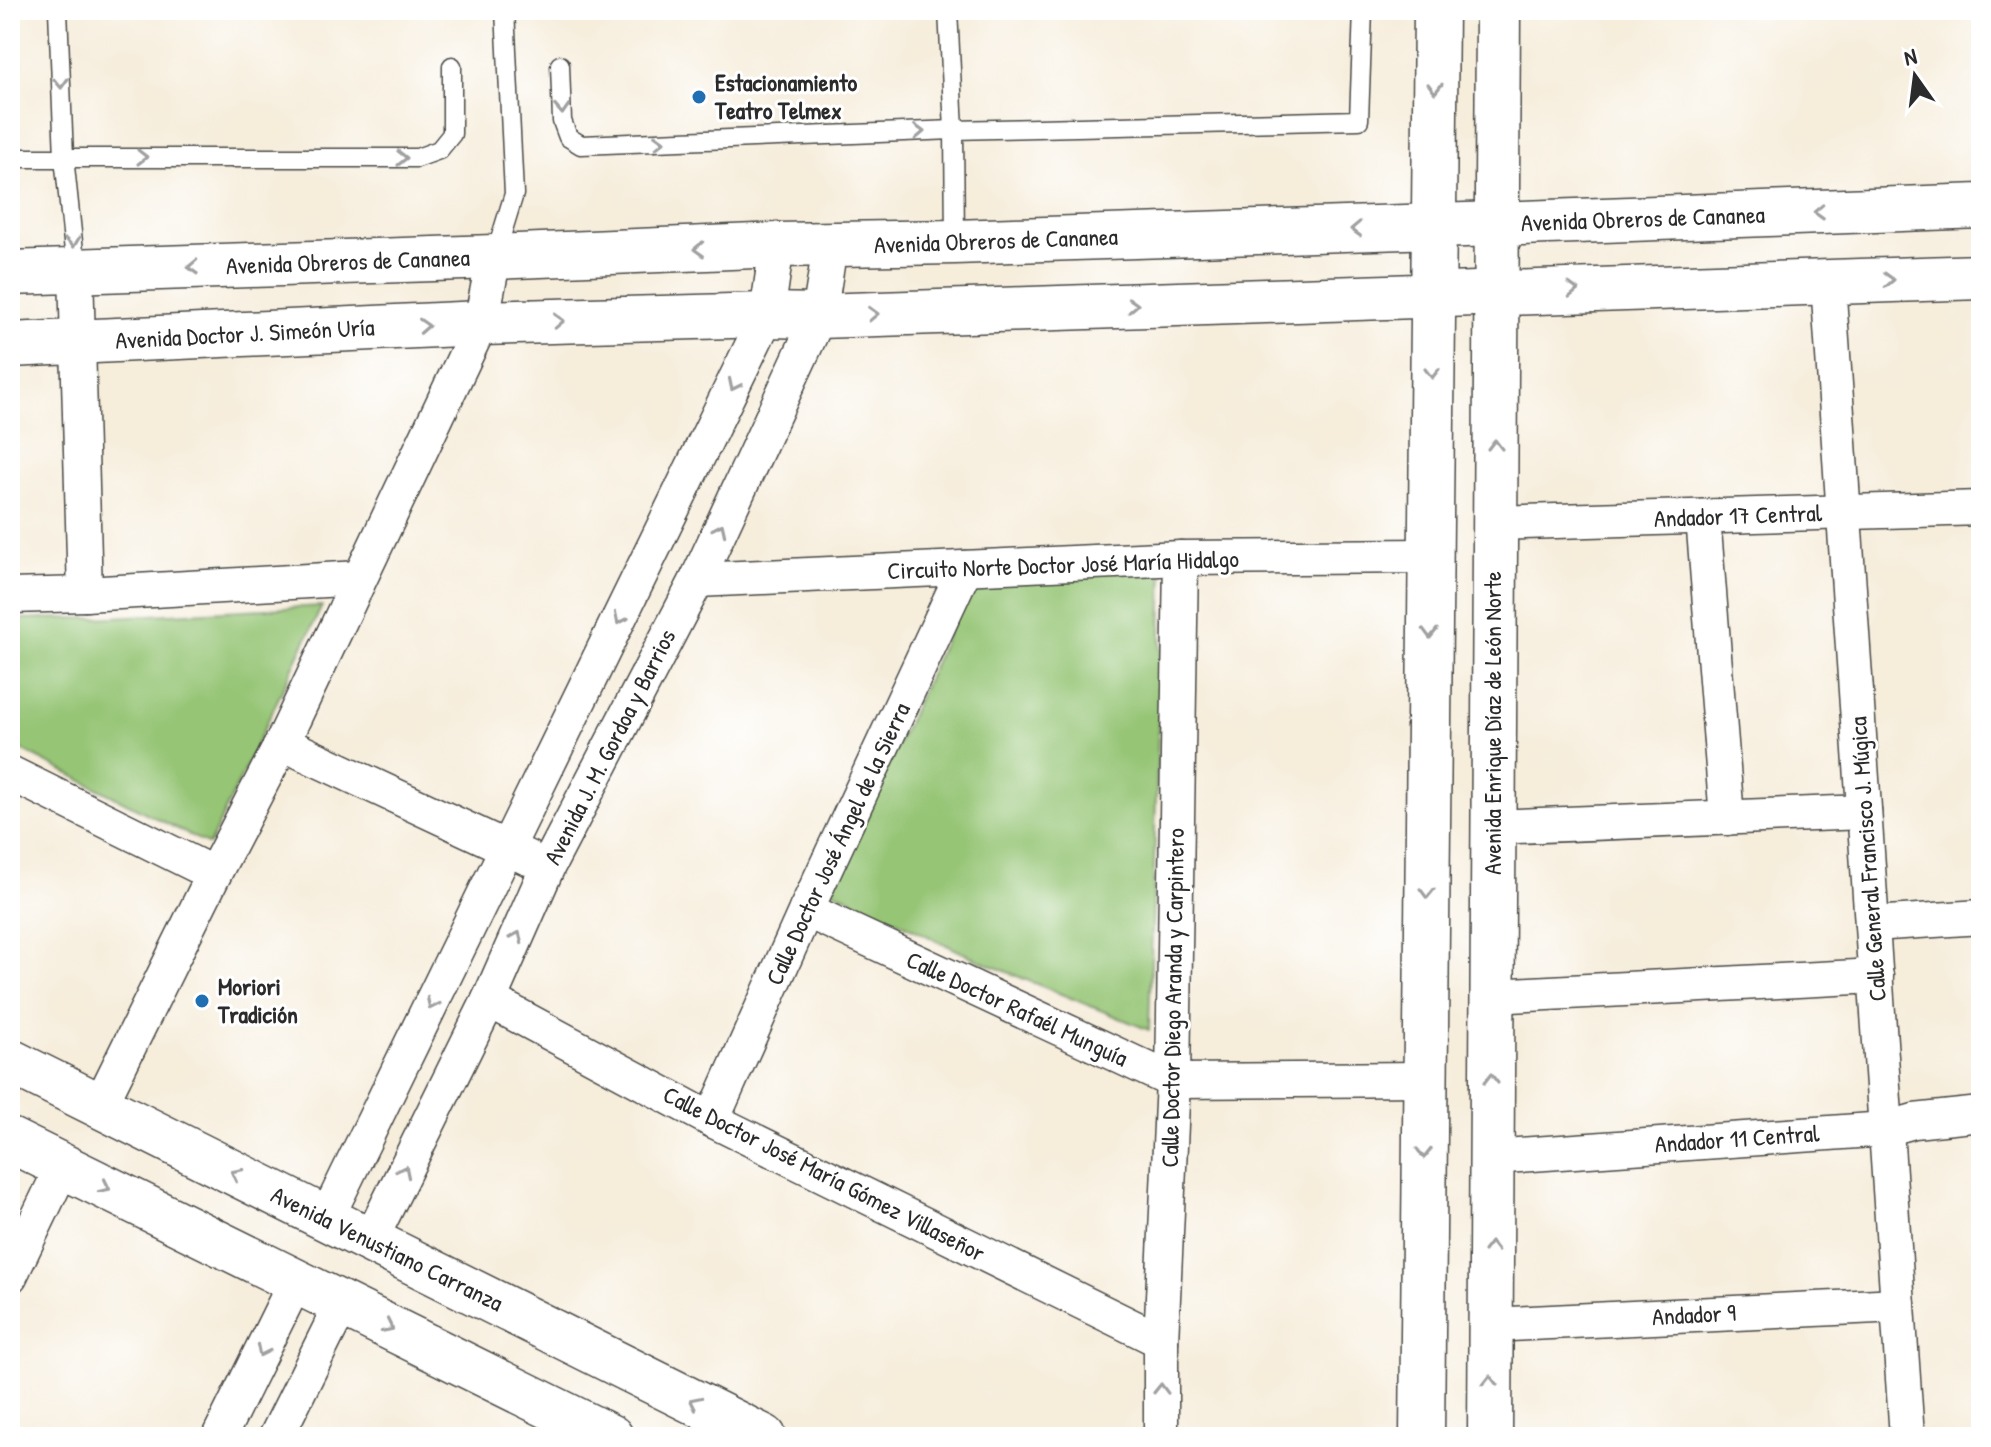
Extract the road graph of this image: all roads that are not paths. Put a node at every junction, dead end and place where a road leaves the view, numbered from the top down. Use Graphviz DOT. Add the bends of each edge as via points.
graph roads {
  1 [pos="58,10"];
  2 [pos="505,10"];
  3 [pos="948,10"];
  4 [pos="1363,10"];
  5 [pos="1436,10"];
  6 [pos="1498,10"];
  7 [pos="560,65"];
  8 [pos="452,66"];
  9 [pos="954,130"];
  10 [pos="64,157"];
  11 [pos="10,158"];
  12 [pos="1981,206"];
  13 [pos="1496,224"];
  14 [pos="1434,226"];
  15 [pos="955,242"];
  16 [pos="777,245"];
  17 [pos="830,246"];
  18 [pos="494,257"];
  19 [pos="76,271"];
  20 [pos="10,273"];
  21 [pos="1981,277"];
  22 [pos="1828,282"];
  23 [pos="1495,292"];
  24 [pos="1433,295"];
  25 [pos="767,315"];
  26 [pos="819,316"];
  27 [pos="481,323"];
  28 [pos="78,342"];
  29 [pos="10,345"];
  30 [pos="1981,508"];
  31 [pos="1844,512"];
  32 [pos="1703,517"];
  33 [pos="1494,523"];
  34 [pos="1430,556"];
  35 [pos="1181,558"];
  36 [pos="965,568"];
  37 [pos="359,578"];
  38 [pos="697,580"];
  39 [pos="85,594"];
  40 [pos="10,596"];
  41 [pos="282,743"];
  42 [pos="10,773"];
  43 [pos="1864,812"];
  44 [pos="1727,818"];
  45 [pos="1493,827"];
  46 [pos="508,849"];
  47 [pos="548,866"];
  48 [pos="214,874"];
  49 [pos="806,910"];
  50 [pos="1981,917"];
  51 [pos="1872,924"];
  52 [pos="1876,976"];
  53 [pos="1492,996"];
  54 [pos="489,1000"];
  55 [pos="10,1061"];
  56 [pos="1425,1079"];
  57 [pos="1173,1081"];
  58 [pos="100,1105"];
  59 [pos="1981,1114"];
  60 [pos="712,1120"];
  61 [pos="1886,1129"];
  62 [pos="10,1140"];
  63 [pos="1491,1157"];
  64 [pos="63,1166"];
  65 [pos="326,1219"];
  66 [pos="370,1241"];
  67 [pos="10,1276"];
  68 [pos="296,1281"];
  69 [pos="342,1304"];
  70 [pos="1898,1305"];
  71 [pos="1491,1325"];
  72 [pos="1161,1341"];
  73 [pos="560,1426"];
  74 [pos="219,1437"];
  75 [pos="276,1437"];
  76 [pos="611,1437"];
  77 [pos="764,1437"];
  78 [pos="1161,1437"];
  79 [pos="1422,1437"];
  80 [pos="1490,1437"];
  81 [pos="1907,1437"];
  1 -- 10 [label="lane, one-way"];
  2 -- 18 [label="lane" via="514,194"];
  3 -- 9 [label="lane"];
  4 -- 9 [label="lane" via="1359,120"];
  5 -- 14 [label="street, one-way"];
  6 -- 13 [label="street, Avenida Enrique Díaz de León Norte"];
  7 -- 9 [label="lane, one-way" via="562,121 568,137 581,145"];
  10 -- 8 [label="lane, one-way" via="417,158 439,150 452,134"];
  9 -- 15 [label="lane"];
  10 -- 11 [label="lane"];
  10 -- 19 [label="lane, one-way"];
  12 -- 13 [label="street, Avenida Obreros de Cananea, one-way"];
  13 -- 14 [label="street, Avenida Obreros de Cananea"];
  13 -- 23 [label="street, Avenida Enrique Díaz de León Norte"];
  14 -- 15 [label="street, Avenida Obreros de Cananea, one-way"];
  14 -- 24 [label="street"];
  15 -- 17 [label="street, Avenida Obreros de Cananea"];
  16 -- 17 [label="street, Avenida Obreros de Cananea"];
  16 -- 18 [label="street, Avenida Obreros de Cananea, one-way"];
  16 -- 25 [label="street, Avenida J. M. Gordoa y Barrios"];
  17 -- 26 [label="street, Avenida J. M. Gordoa y Barrios"];
  18 -- 19 [label="street, Avenida Obreros de Cananea, one-way"];
  18 -- 27 [label="street"];
  19 -- 20 [label="street, Avenida Obreros de Cananea"];
  19 -- 28 [label="street"];
  22 -- 21 [label="street, one-way"];
  23 -- 22 [label="street, one-way"];
  22 -- 31 [label="street, Calle General Francisco J. Múgica"];
  23 -- 24 [label="street"];
  33 -- 23 [label="street, Avenida Enrique Díaz de León Norte, one-way"];
  26 -- 24 [label="street, one-way"];
  24 -- 34 [label="street, one-way"];
  25 -- 26 [label="street"];
  27 -- 25 [label="street, one-way"];
  25 -- 46 [label="street, Avenida J. M. Gordoa y Barrios, one-way"];
  38 -- 26 [label="street, Avenida J. M. Gordoa y Barrios, one-way"];
  28 -- 27 [label="street, Avenida Doctor J. Simeón Uría, one-way"];
  27 -- 37 [label="street"];
  28 -- 29 [label="street, Avenida Doctor J. Simeón Uría"];
  28 -- 39 [label="street"];
  30 -- 31 [label="street, Andador 17 Central"];
  31 -- 32 [label="street, Andador 17 Central"];
  31 -- 43 [label="street, Calle General Francisco J. Múgica"];
  32 -- 33 [label="street, Andador 17 Central"];
  32 -- 44 [label="street"];
  33 -- 45 [label="street, Avenida Enrique Díaz de León Norte"];
  34 -- 35 [label="street, Circuito Norte Doctor José María Hidalgo"];
  34 -- 56 [label="street, one-way"];
  35 -- 36 [label="street, Circuito Norte Doctor José María Hidalgo"];
  35 -- 57 [label="street, Calle Doctor Diego Aranda y Carpintero"];
  36 -- 38 [label="street, Circuito Norte Doctor José María Hidalgo"];
  36 -- 49 [label="street, Calle Doctor José Ángel de la Sierra"];
  37 -- 39 [label="street"];
  37 -- 41 [label="street"];
  38 -- 47 [label="street, Avenida J. M. Gordoa y Barrios"];
  39 -- 40 [label="street"];
  41 -- 46 [label="street"];
  41 -- 48 [label="street"];
  42 -- 48 [label="street"];
  43 -- 44 [label="street"];
  43 -- 51 [label="street, Calle General Francisco J. Múgica"];
  44 -- 45 [label="street"];
  45 -- 53 [label="street, Avenida Enrique Díaz de León Norte"];
  46 -- 47 [label="street"];
  46 -- 65 [label="street, Avenida J. M. Gordoa y Barrios, one-way"];
  54 -- 47 [label="street, Avenida J. M. Gordoa y Barrios, one-way"];
  48 -- 58 [label="street"];
  49 -- 57 [label="street, Calle Doctor Rafaél Munguía"];
  49 -- 60 [label="street, Calle Doctor José Ángel de la Sierra"];
  50 -- 51 [label="street"];
  51 -- 52 [label="street, Calle General Francisco J. Múgica"];
  52 -- 53 [label="street"];
  52 -- 61 [label="street, Calle General Francisco J. Múgica"];
  63 -- 53 [label="street, Avenida Enrique Díaz de León Norte, one-way"];
  54 -- 60 [label="street, Calle Doctor José María Gómez Villaseñor"];
  66 -- 54 [label="street, Avenida J. M. Gordoa y Barrios, one-way"];
  55 -- 58 [label="street, Avenida Venustiano Carranza"];
  56 -- 57 [label="street, Calle Doctor Rafaél Munguía"];
  56 -- 79 [label="street, one-way"];
  57 -- 72 [label="street, Calle Doctor Diego Aranda y Carpintero"];
  65 -- 58 [label="street, Avenida Venustiano Carranza, one-way"];
  59 -- 61 [label="street, Andador 11 Central"];
  60 -- 72 [label="street, Calle Doctor José María Gómez Villaseñor"];
  61 -- 63 [label="street, Andador 11 Central"];
  61 -- 70 [label="street, Calle General Francisco J. Múgica"];
  62 -- 64 [label="street"];
  71 -- 63 [label="street, Avenida Enrique Díaz de León Norte, one-way"];
  64 -- 67 [label="street"];
  64 -- 68 [label="street, one-way"];
  65 -- 66 [label="street, Avenida Venustiano Carranza"];
  77 -- 66 [label="street, Avenida Venustiano Carranza, one-way"];
  68 -- 69 [label="street"];
  68 -- 74 [label="street, one-way"];
  69 -- 73 [label="street, one-way"];
  69 -- 75 [label="street"];
  70 -- 71 [label="street, Andador 9"];
  70 -- 81 [label="street, Calle General Francisco J. Múgica"];
  80 -- 71 [label="street, Avenida Enrique Díaz de León Norte, one-way"];
  78 -- 72 [label="street, Calle Doctor Diego Aranda y Carpintero, one-way"];
  73 -- 76 [label="street"];
}
